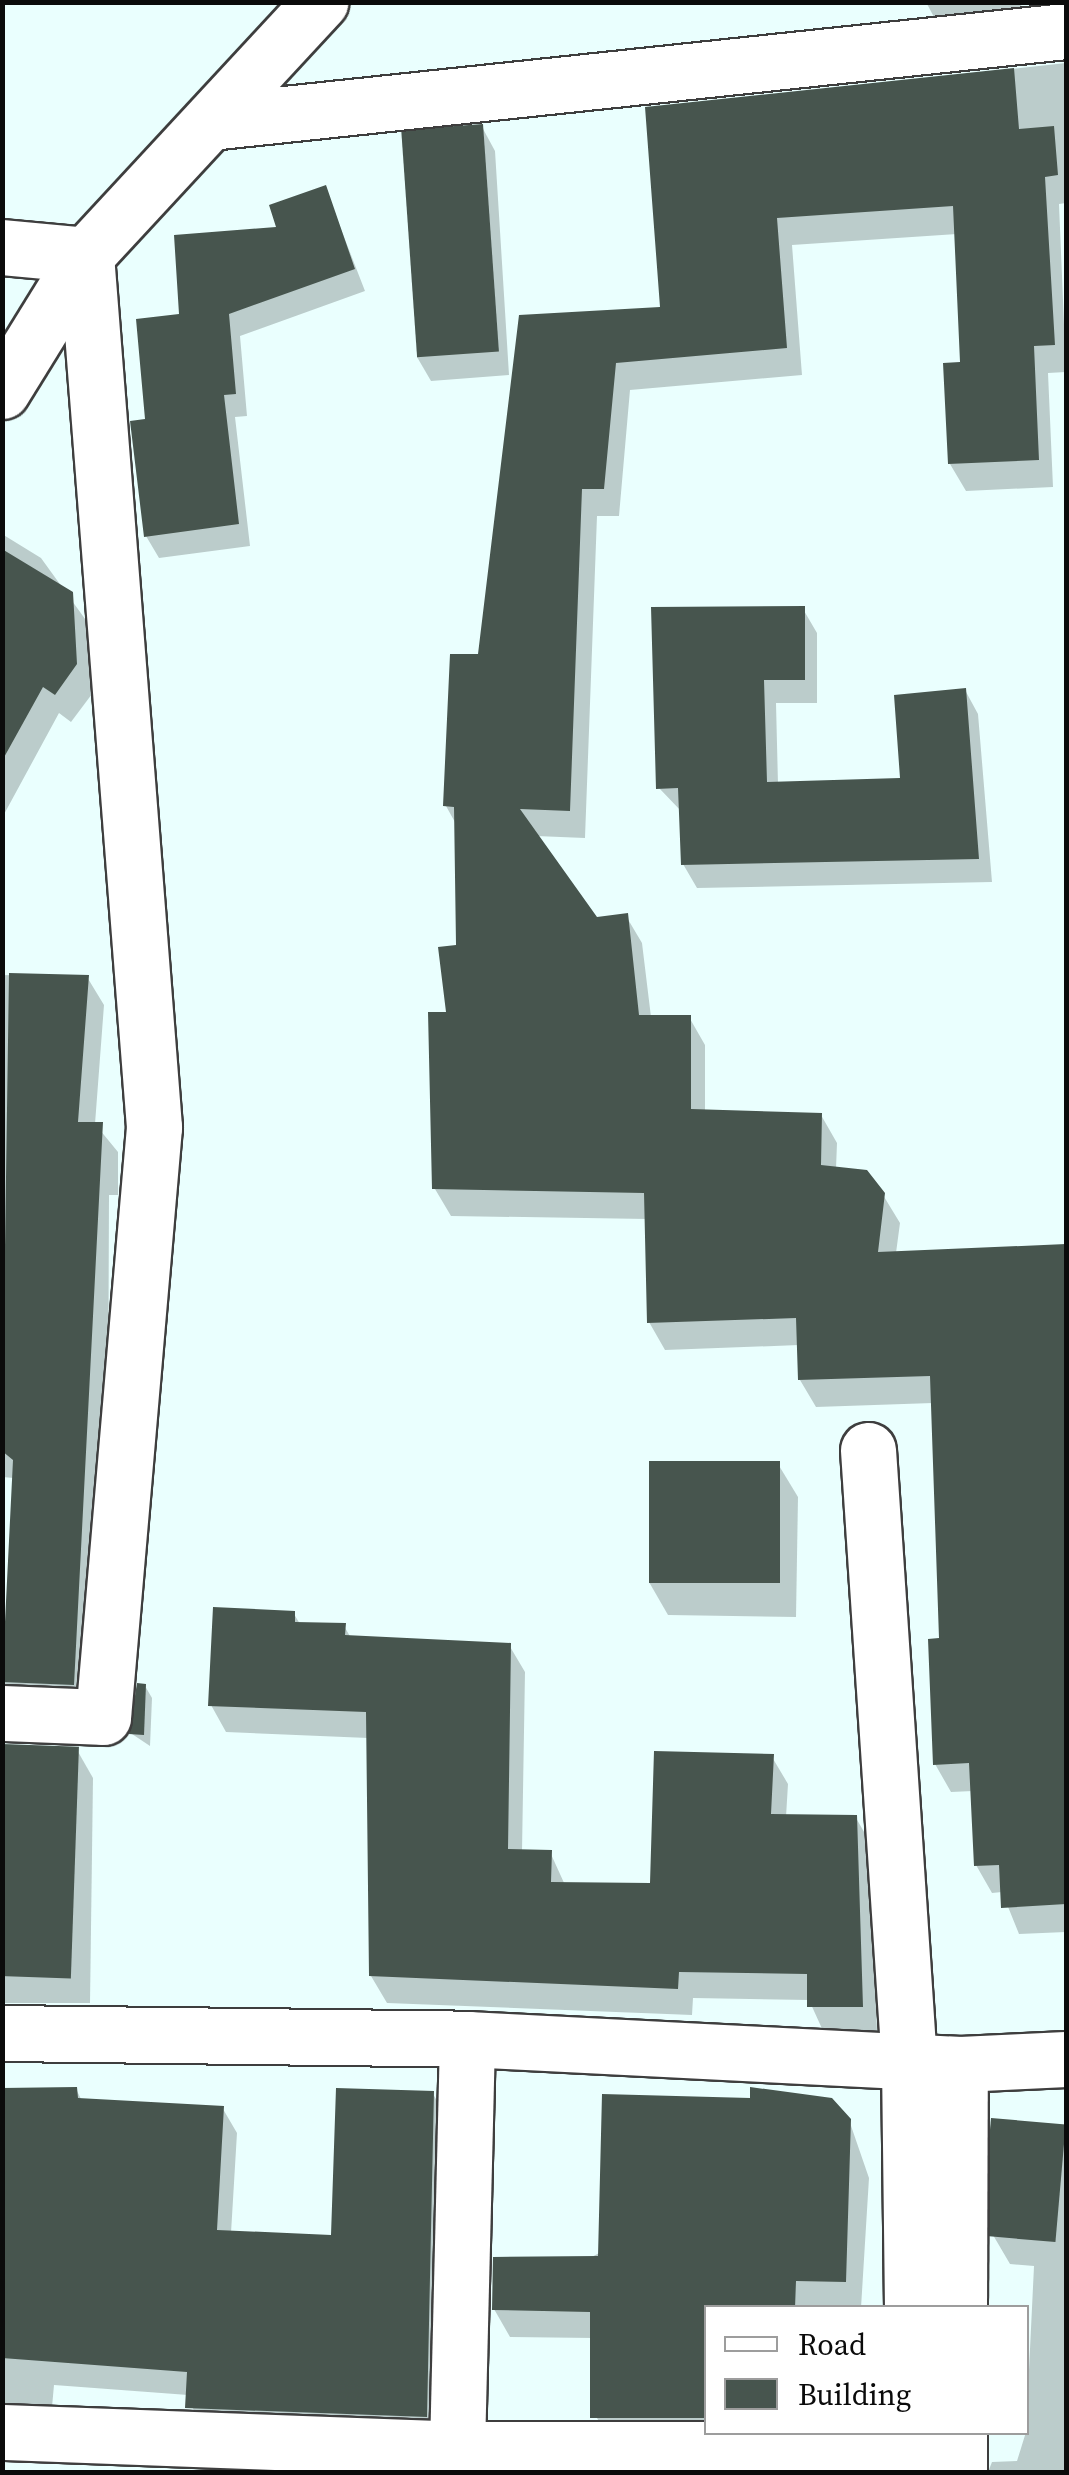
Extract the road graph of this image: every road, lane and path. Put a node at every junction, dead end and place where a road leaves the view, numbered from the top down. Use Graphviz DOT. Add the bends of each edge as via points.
graph roads {
  1 [pos="320,2"];
  2 [pos="1066,30"];
  3 [pos="218,121"];
  4 [pos="2,247"];
  5 [pos="86,255"];
  6 [pos="2,391"];
  7 [pos="868,1450"];
  8 [pos="2,1713"];
  9 [pos="2,2032"];
  10 [pos="467,2039"];
  11 [pos="1066,2059"];
  12 [pos="934,2063"];
  13 [pos="912,2305"];
  14 [pos="959,2305"];
  15 [pos="2,2432"];
  16 [pos="458,2449"];
  17 [pos="932,2452"];
  1 -- 3 [label="street"];
  2 -- 3 [label="street"];
  3 -- 5 [label="street"];
  4 -- 5 [label="street"];
  5 -- 6 [label="street"];
  5 -- 8 [label="street" via="154,1128 103,1717"];
  7 -- 12 [label="street"];
  9 -- 10 [label="street"];
  10 -- 12 [label="street"];
  10 -- 16 [label="street"];
  11 -- 12 [label="street"];
  12 -- 13 [label="street"];
  12 -- 14 [label="street"];
  15 -- 16 [label="street"];
  16 -- 17 [label="street"];
}
